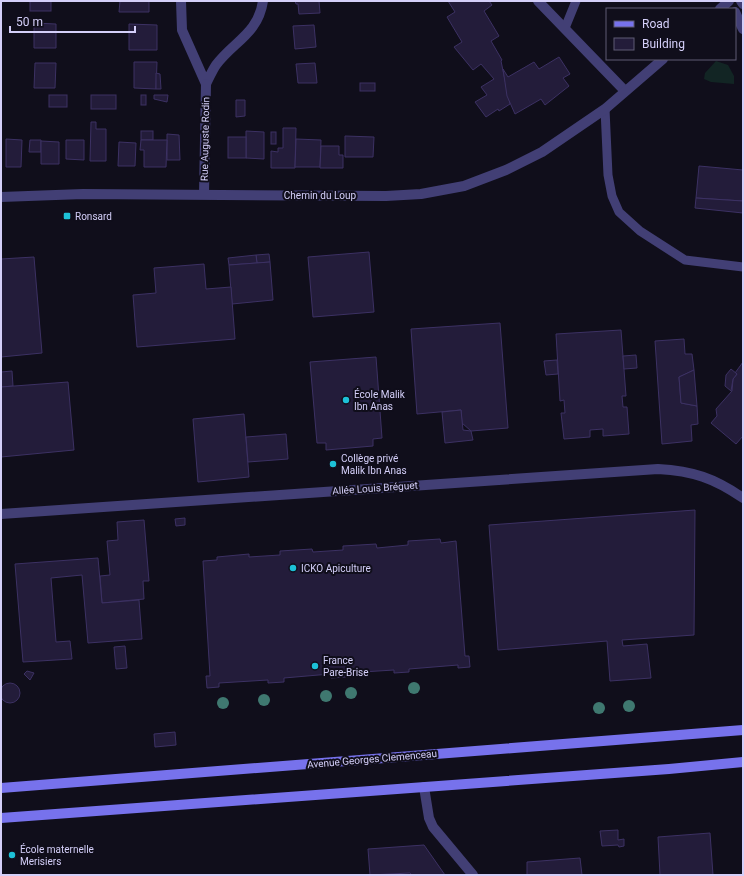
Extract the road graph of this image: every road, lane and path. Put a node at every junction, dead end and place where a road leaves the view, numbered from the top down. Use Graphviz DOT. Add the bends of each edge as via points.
graph roads {
  1 [pos="181,1"];
  2 [pos="263,1"];
  3 [pos="538,1"];
  4 [pos="576,1"];
  5 [pos="730,1"];
  6 [pos="741,1"];
  7 [pos="743,4"];
  8 [pos="721,8"];
  9 [pos="736,14"];
  10 [pos="564,28"];
  11 [pos="743,29"];
  12 [pos="662,60"];
  13 [pos="206,84"];
  14 [pos="625,91"];
  15 [pos="605,109"];
  16 [pos="204,194"];
  17 [pos="1,197"];
  18 [pos="743,267"];
  19 [pos="743,498"];
  20 [pos="1,514"];
  21 [pos="743,730"];
  22 [pos="743,762"];
  23 [pos="424,787"];
  24 [pos="1,788"];
  25 [pos="1,818"];
  26 [pos="473,875"];
  1 -- 13 [label="street, Rue Auguste Rodin" via="182,30"];
  2 -- 13 [label="street, Rue Auguste Rodin" via="257,23 217,64"];
  3 -- 10 [label="street"];
  4 -- 10 [label="lane"];
  5 -- 8 [label="street"];
  6 -- 7 [label="street"];
  9 -- 11 [label="street"];
  10 -- 14 [label="street"];
  12 -- 14 [label="street, Chemin du Loup"];
  13 -- 16 [label="street, Rue Auguste Rodin"];
  14 -- 15 [label="street, Chemin du Loup"];
  15 -- 16 [label="street, Chemin du Loup" via="542,152 506,170 464,186 420,194 386,196"];
  15 -- 18 [label="lane" via="608,175 612,196 619,212 640,231 686,260"];
  16 -- 17 [label="street, Chemin du Loup"];
  19 -- 20 [label="street, Allée Louis Bréguet" via="707,478 683,471 658,469"];
  21 -- 24 [label="main road, Avenue Georges Clemenceau"];
  22 -- 23 [label="main road"];
  23 -- 25 [label="main road"];
  23 -- 26 [label="street" via="433,827"];
}
